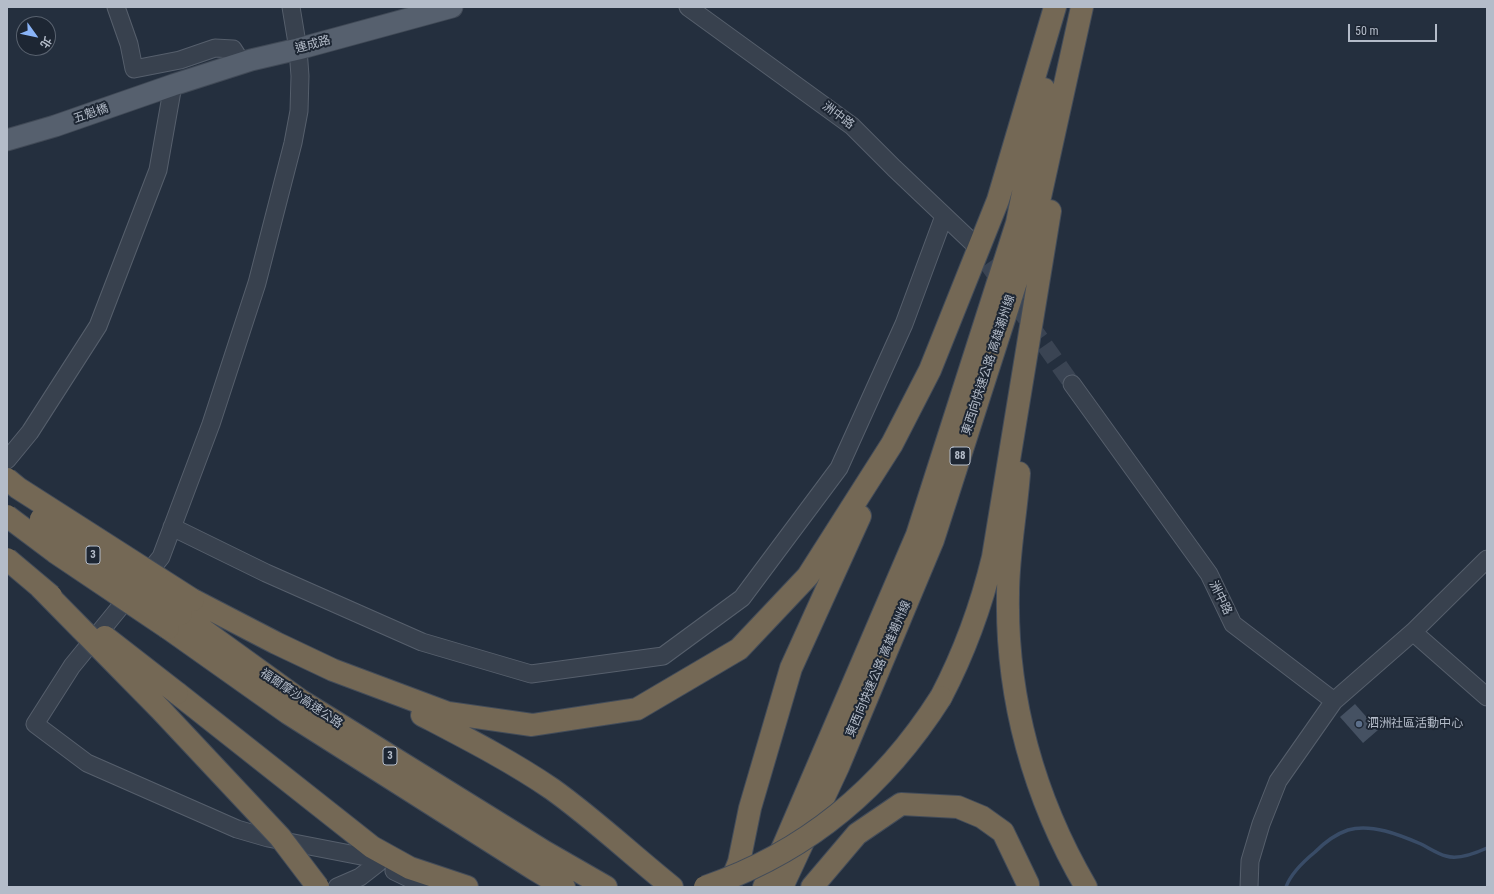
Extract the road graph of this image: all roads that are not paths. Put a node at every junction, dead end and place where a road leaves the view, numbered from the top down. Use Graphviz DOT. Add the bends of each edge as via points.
graph roads {
  1 [pos="116,7"];
  2 [pos="291,7"];
  3 [pos="452,7"];
  4 [pos="688,7"];
  5 [pos="1055,7"];
  6 [pos="1060,7"];
  7 [pos="1083,7"];
  8 [pos="298,49"];
  9 [pos="242,63"];
  10 [pos="173,85"];
  11 [pos="7,140"];
  12 [pos="944,216"];
  13 [pos="973,243"];
  14 [pos="1025,358"];
  15 [pos="1072,384"];
  16 [pos="892,444"];
  17 [pos="7,460"];
  18 [pos="7,479"];
  19 [pos="7,494"];
  20 [pos="7,516"];
  21 [pos="172,527"];
  22 [pos="7,559"];
  23 [pos="1487,559"];
  24 [pos="40,587"];
  25 [pos="181,614"];
  26 [pos="1413,632"];
  27 [pos="333,670"];
  28 [pos="1487,697"];
  29 [pos="1334,701"];
  30 [pos="378,863"];
  31 [pos="671,886"];
  32 [pos="318,887"];
  33 [pos="337,887"];
  34 [pos="427,887"];
  35 [pos="467,887"];
  36 [pos="564,887"];
  37 [pos="606,887"];
  38 [pos="705,887"];
  39 [pos="729,887"];
  40 [pos="764,887"];
  41 [pos="782,887"];
  42 [pos="812,887"];
  43 [pos="1028,887"];
  44 [pos="1086,887"];
  45 [pos="1249,887"];
  1 -- 9 [label="street" via="129,44 134,69 180,60 215,48 233,49"];
  2 -- 8 [label="street"];
  3 -- 8 [label="main road, 連成路"];
  4 -- 12 [label="street, 洲中路" via="852,126"];
  5 -- 16 [label="highway" via="998,200 930,370"];
  6 -- 40 [label="highway, 東西向快速公路 高雄潮州線 / 88" via="1017,223 917,535"];
  7 -- 14 [label="highway"];
  7 -- 41 [label="highway, 東西向快速公路 高雄潮州線 / 88" via="1033,229 933,540 838,767"];
  8 -- 9 [label="main road, 連成路"];
  8 -- 21 [label="street" via="299,111 257,283 211,424"];
  9 -- 10 [label="main road, 連成路"];
  10 -- 11 [label="main road, 五魁橋"];
  10 -- 17 [label="street" via="158,170 98,326 30,432"];
  12 -- 13 [label="street, 洲中路"];
  12 -- 21 [label="street" via="904,324 839,468 742,598 663,656 531,674 422,642 266,573"];
  14 -- 38 [label="highway, bridge" via="997,532 986,583 962,654 941,698 893,762 835,817 767,860"];
  14 -- 44 [label="highway" via="1017,503 1009,563 1010,654 1019,714 1034,773 1057,830"];
  15 -- 29 [label="street, 洲中路" via="1209,574 1233,624"];
  16 -- 27 [label="highway" via="808,576 739,649 638,709 532,725 448,713"];
  16 -- 39 [label="highway" via="791,668 750,808 739,862"];
  18 -- 25 [label="highway, bridge"];
  19 -- 25 [label="highway, 福爾摩沙高速公路 / 3, bridge"];
  20 -- 25 [label="highway, 福爾摩沙高速公路 / 3, bridge" via="55,552"];
  21 -- 30 [label="street" via="162,557 72,666 35,724 86,763 237,830 366,857"];
  22 -- 24 [label="highway, bridge"];
  23 -- 26 [label="street"];
  24 -- 32 [label="highway, bridge" via="160,709 280,837"];
  24 -- 35 [label="highway, bridge" via="372,847 410,868"];
  25 -- 27 [label="highway" via="276,643"];
  25 -- 36 [label="highway, 福爾摩沙高速公路 / 3" via="288,713"];
  25 -- 37 [label="highway, 福爾摩沙高速公路 / 3" via="300,700"];
  26 -- 28 [label="street"];
  26 -- 29 [label="street"];
  27 -- 31 [label="highway" via="508,761 552,789"];
  29 -- 45 [label="street" via="1278,781 1260,824 1250,861"];
  30 -- 33 [label="street" via="360,877"];
  30 -- 34 [label="street"];
  42 -- 43 [label="highway" via="857,834 901,804 958,806 982,817 1003,832"];
}
